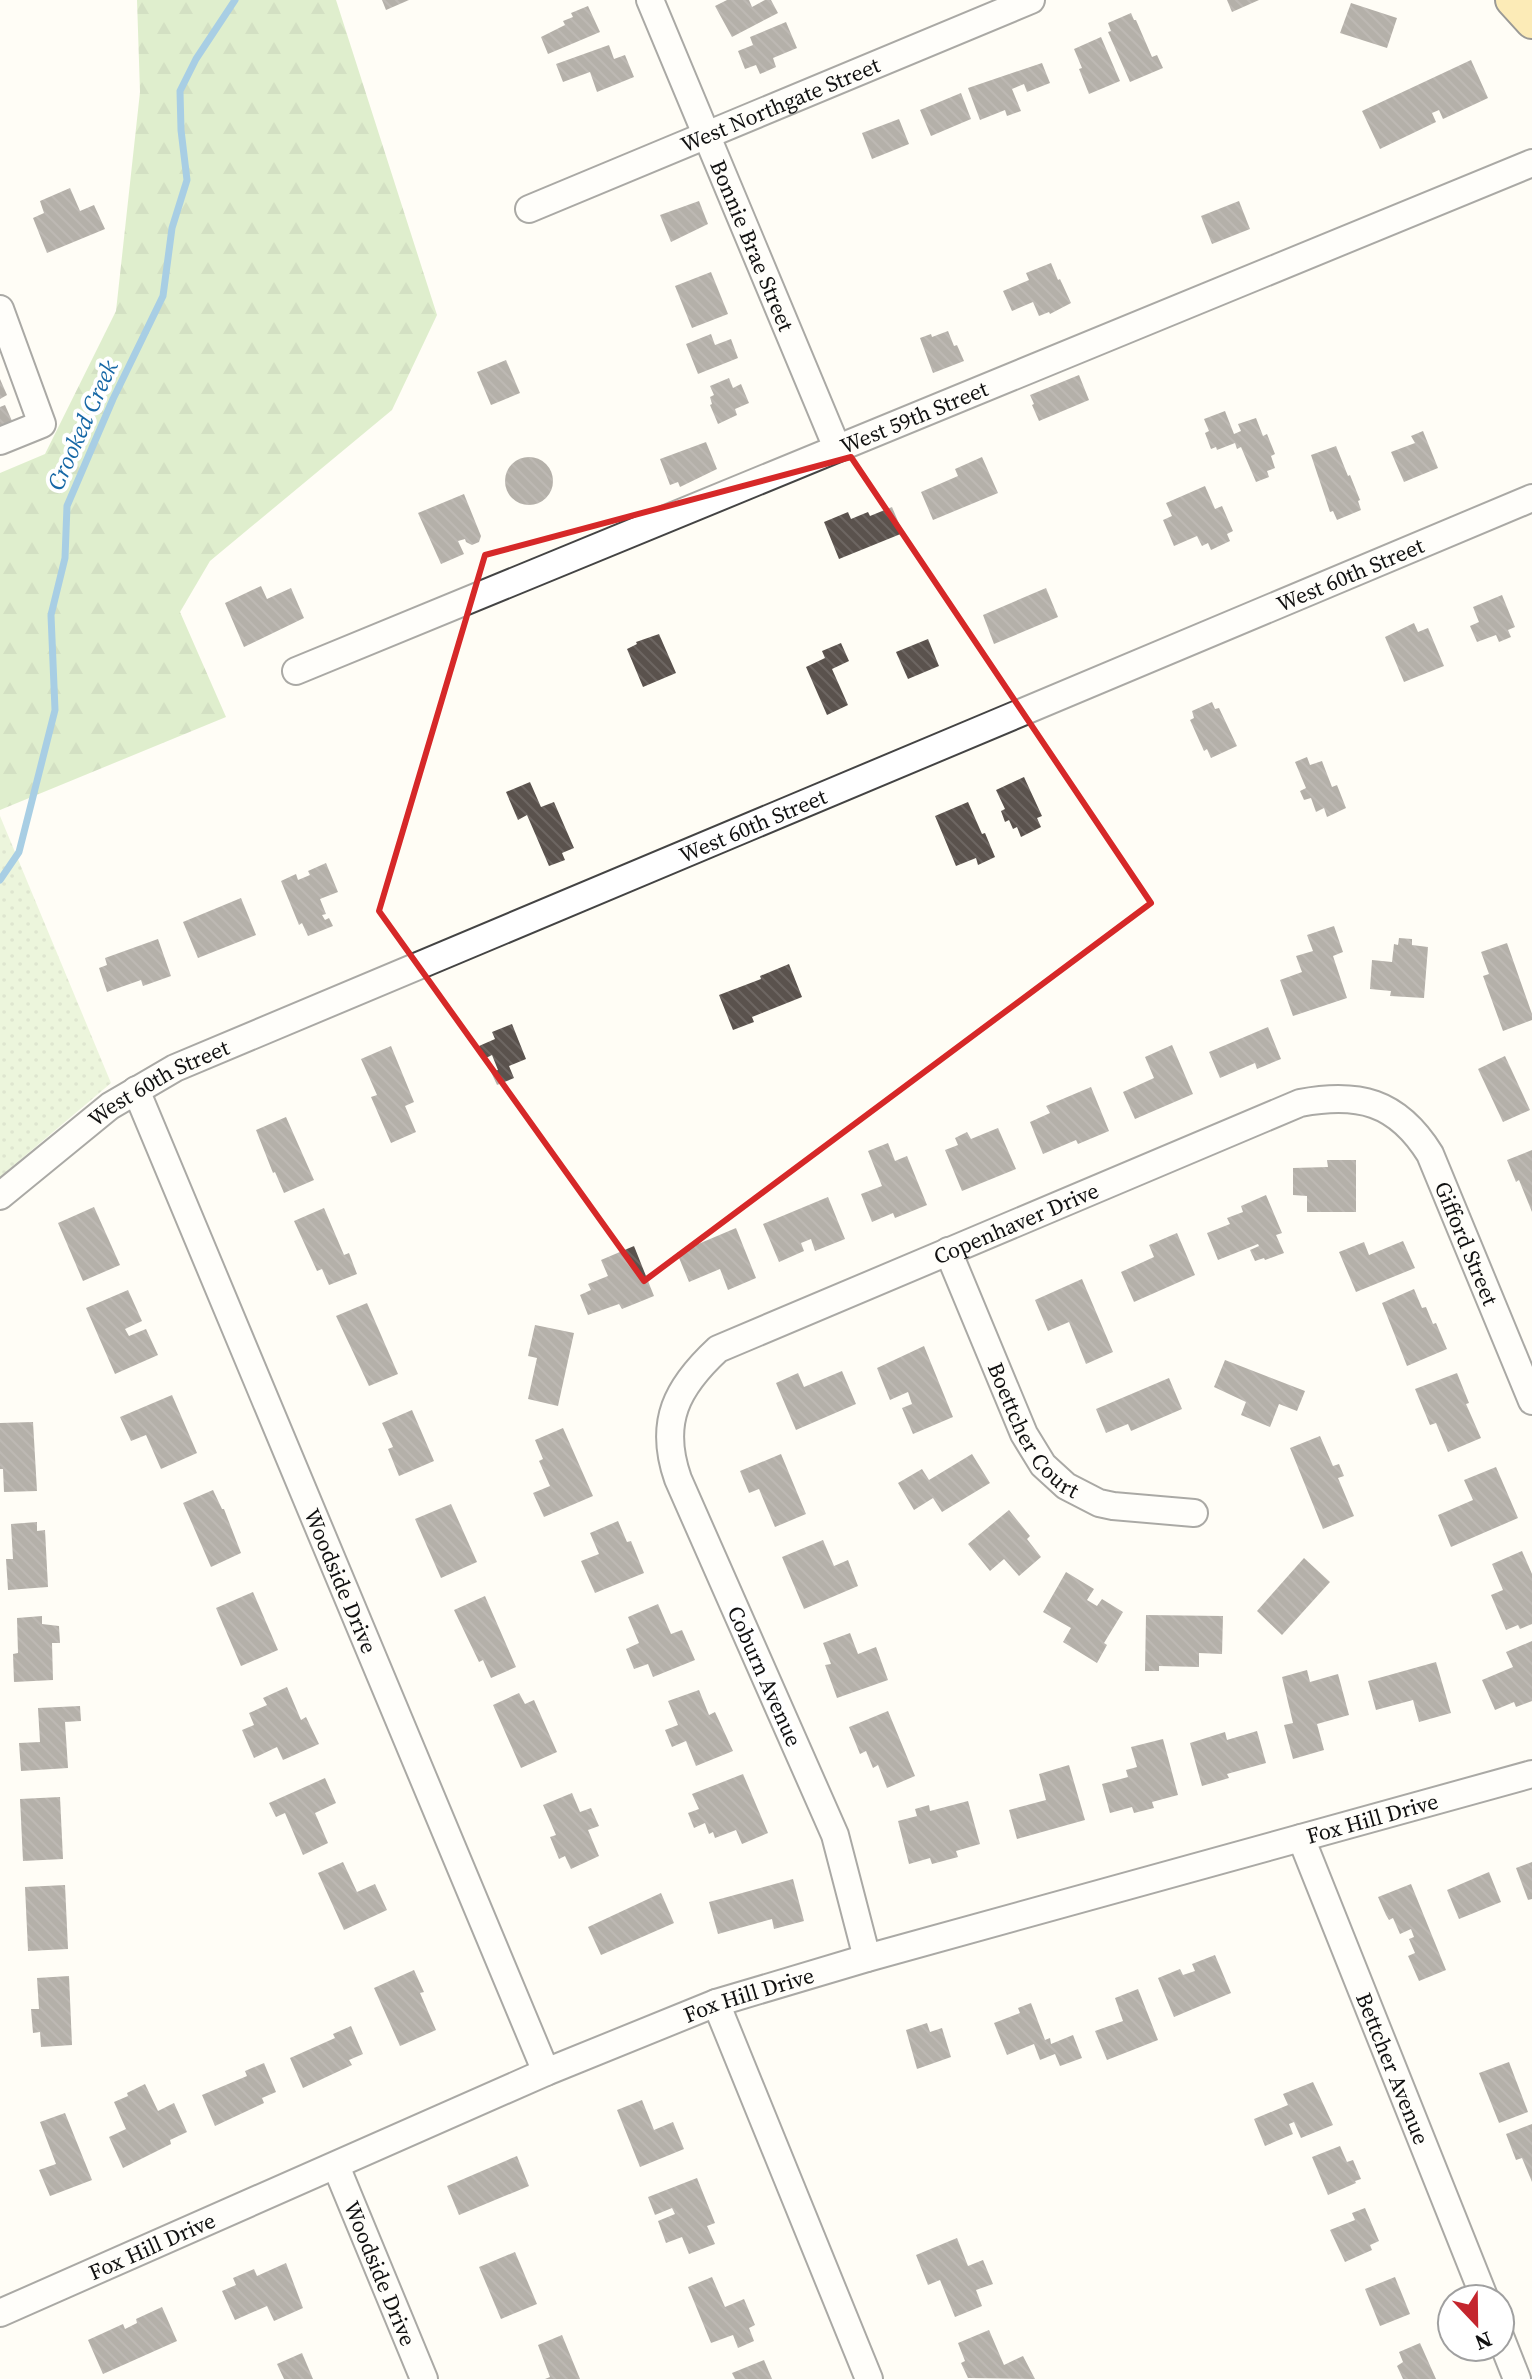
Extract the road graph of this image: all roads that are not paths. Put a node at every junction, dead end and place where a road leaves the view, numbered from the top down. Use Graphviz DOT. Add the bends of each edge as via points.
graph roads {
  1 [pos="650,0"];
  2 [pos="1031,0"];
  3 [pos="706,134"];
  4 [pos="1532,163"];
  5 [pos="529,209"];
  6 [pos="0,309"];
  7 [pos="0,441"];
  8 [pos="837,448"];
  9 [pos="1532,498"];
  10 [pos="296,671"];
  11 [pos="136,1090"];
  12 [pos="1376,1105"];
  13 [pos="0,1196"];
  14 [pos="948,1251"];
  15 [pos="679,1396"];
  16 [pos="1532,1401"];
  17 [pos="1194,1513"];
  18 [pos="1532,1774"];
  19 [pos="1301,1838"];
  20 [pos="867,1958"];
  21 [pos="716,2003"];
  22 [pos="546,2072"];
  23 [pos="336,2166"];
  24 [pos="1479,2283"];
  25 [pos="0,2313"];
  26 [pos="424,2379"];
  27 [pos="869,2379"];
  1 -- 3 [label="street, Bonnie Brae Street"];
  2 -- 3 [label="street, West Northgate Street"];
  3 -- 5 [label="street, West Northgate Street"];
  3 -- 8 [label="street, Bonnie Brae Street"];
  4 -- 8 [label="street, West 59th Street"];
  6 -- 7 [label="street" via="42,424"];
  8 -- 10 [label="street, West 59th Street"];
  9 -- 11 [label="street, West 60th Street" via="175,1068"];
  11 -- 13 [label="street, West 60th Street"];
  11 -- 22 [label="street, Woodside Drive"];
  12 -- 14 [label="street, Copenhaver Drive" via="1347,1098 1300,1103"];
  12 -- 16 [label="street, Gifford Street" via="1407,1125 1430,1154"];
  14 -- 15 [label="street, Copenhaver Drive" via="718,1349"];
  14 -- 17 [label="street, Boettcher Court" via="1024,1434 1043,1465 1066,1486 1099,1503"];
  15 -- 20 [label="street, Coburn Avenue" via="671,1435 676,1472 835,1835"];
  18 -- 19 [label="street, Fox Hill Drive"];
  19 -- 20 [label="street, Fox Hill Drive"];
  19 -- 24 [label="street, Bettcher Avenue"];
  20 -- 21 [label="street, Fox Hill Drive"];
  21 -- 22 [label="street, Fox Hill Drive"];
  21 -- 27 [label="street"];
  22 -- 23 [label="street, Fox Hill Drive"];
  23 -- 25 [label="street, Fox Hill Drive"];
  23 -- 26 [label="street, Woodside Drive"];
}
